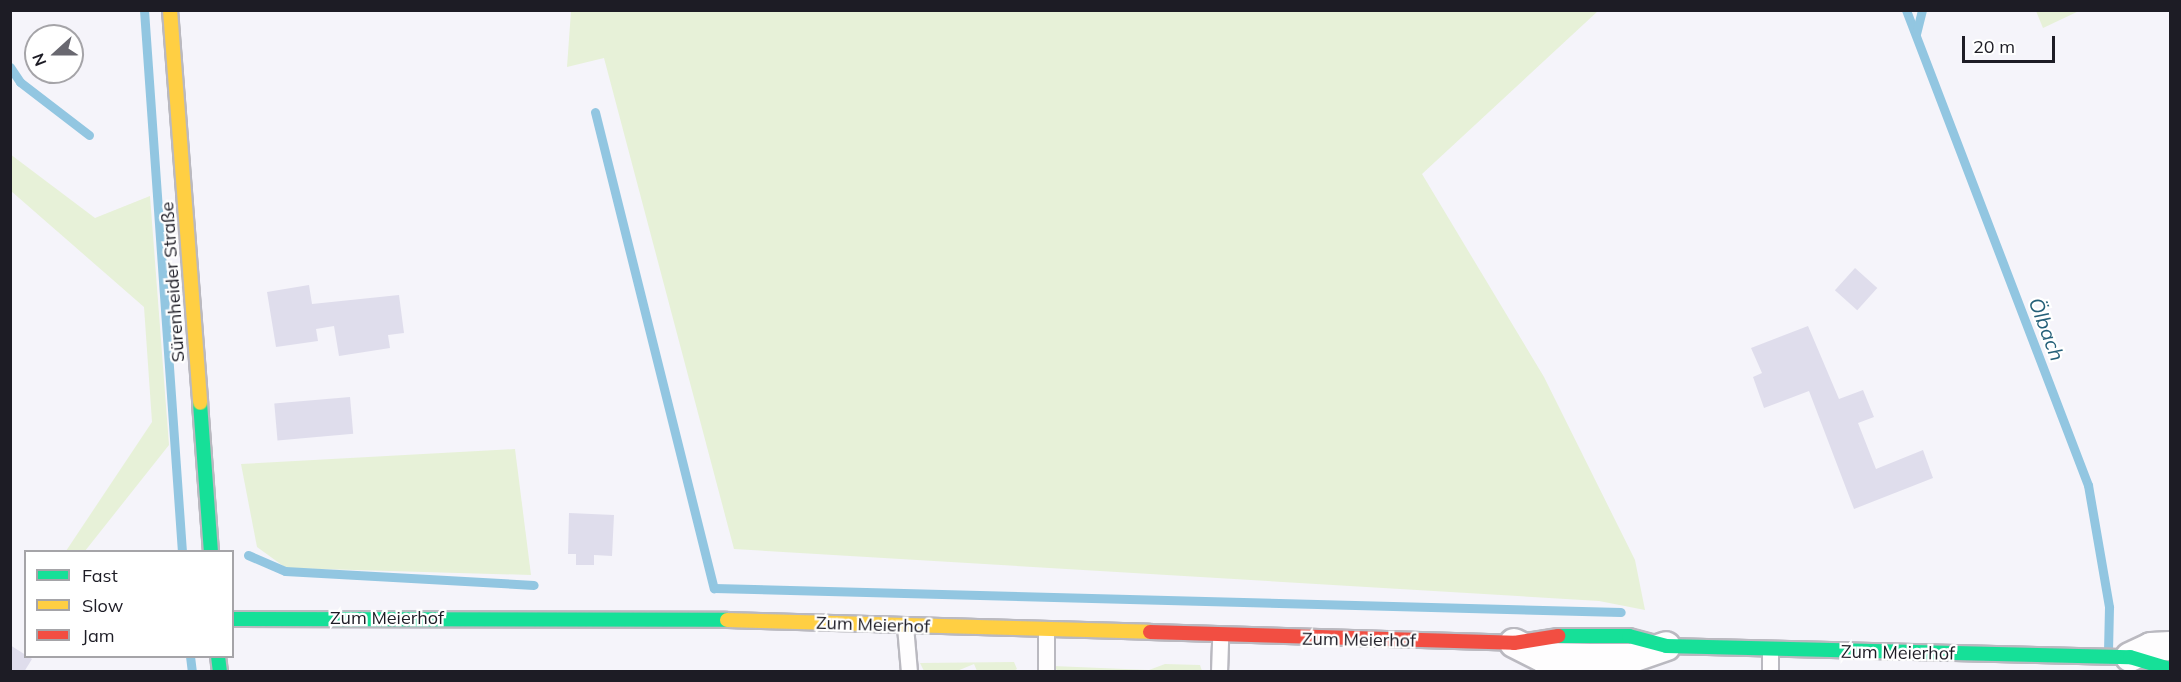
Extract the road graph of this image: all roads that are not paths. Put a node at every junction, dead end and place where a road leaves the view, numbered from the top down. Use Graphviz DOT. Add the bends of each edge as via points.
graph roads {
  1 [pos="170,10"];
  2 [pos="211,550"];
  3 [pos="234,619"];
  4 [pos="905,626"];
  5 [pos="1046,631"];
  6 [pos="1220,636"];
  7 [pos="1514,644"];
  8 [pos="1666,646"];
  9 [pos="2170,646"];
  10 [pos="1770,650"];
  11 [pos="2130,657"];
  12 [pos="2052,664"];
  13 [pos="2170,669"];
  14 [pos="909,672"];
  15 [pos="1046,672"];
  16 [pos="1219,672"];
  17 [pos="1770,672"];
  1 -- 2 [label="street, Sürenheider Straße"];
  3 -- 4 [label="street, Zum Meierhof" via="702,619"];
  4 -- 5 [label="street, Zum Meierhof"];
  4 -- 14 [label="lane"];
  5 -- 6 [label="street, Zum Meierhof"];
  5 -- 15 [label="lane"];
  6 -- 7 [label="street, Zum Meierhof"];
  6 -- 16 [label="lane"];
  7 -- 8 [label="street, Zum Meierhof" via="1542,657 1590,658 1632,658"];
  8 -- 10 [label="street, Zum Meierhof"];
  9 -- 11 [label="street, Zum Meierhof" via="2151,647"];
  10 -- 12 [label="street, Zum Meierhof"];
  10 -- 17 [label="lane"];
  11 -- 12 [label="street, Zum Meierhof" via="2076,657"];
  11 -- 13 [label="street, Zum Meierhof"];
}
